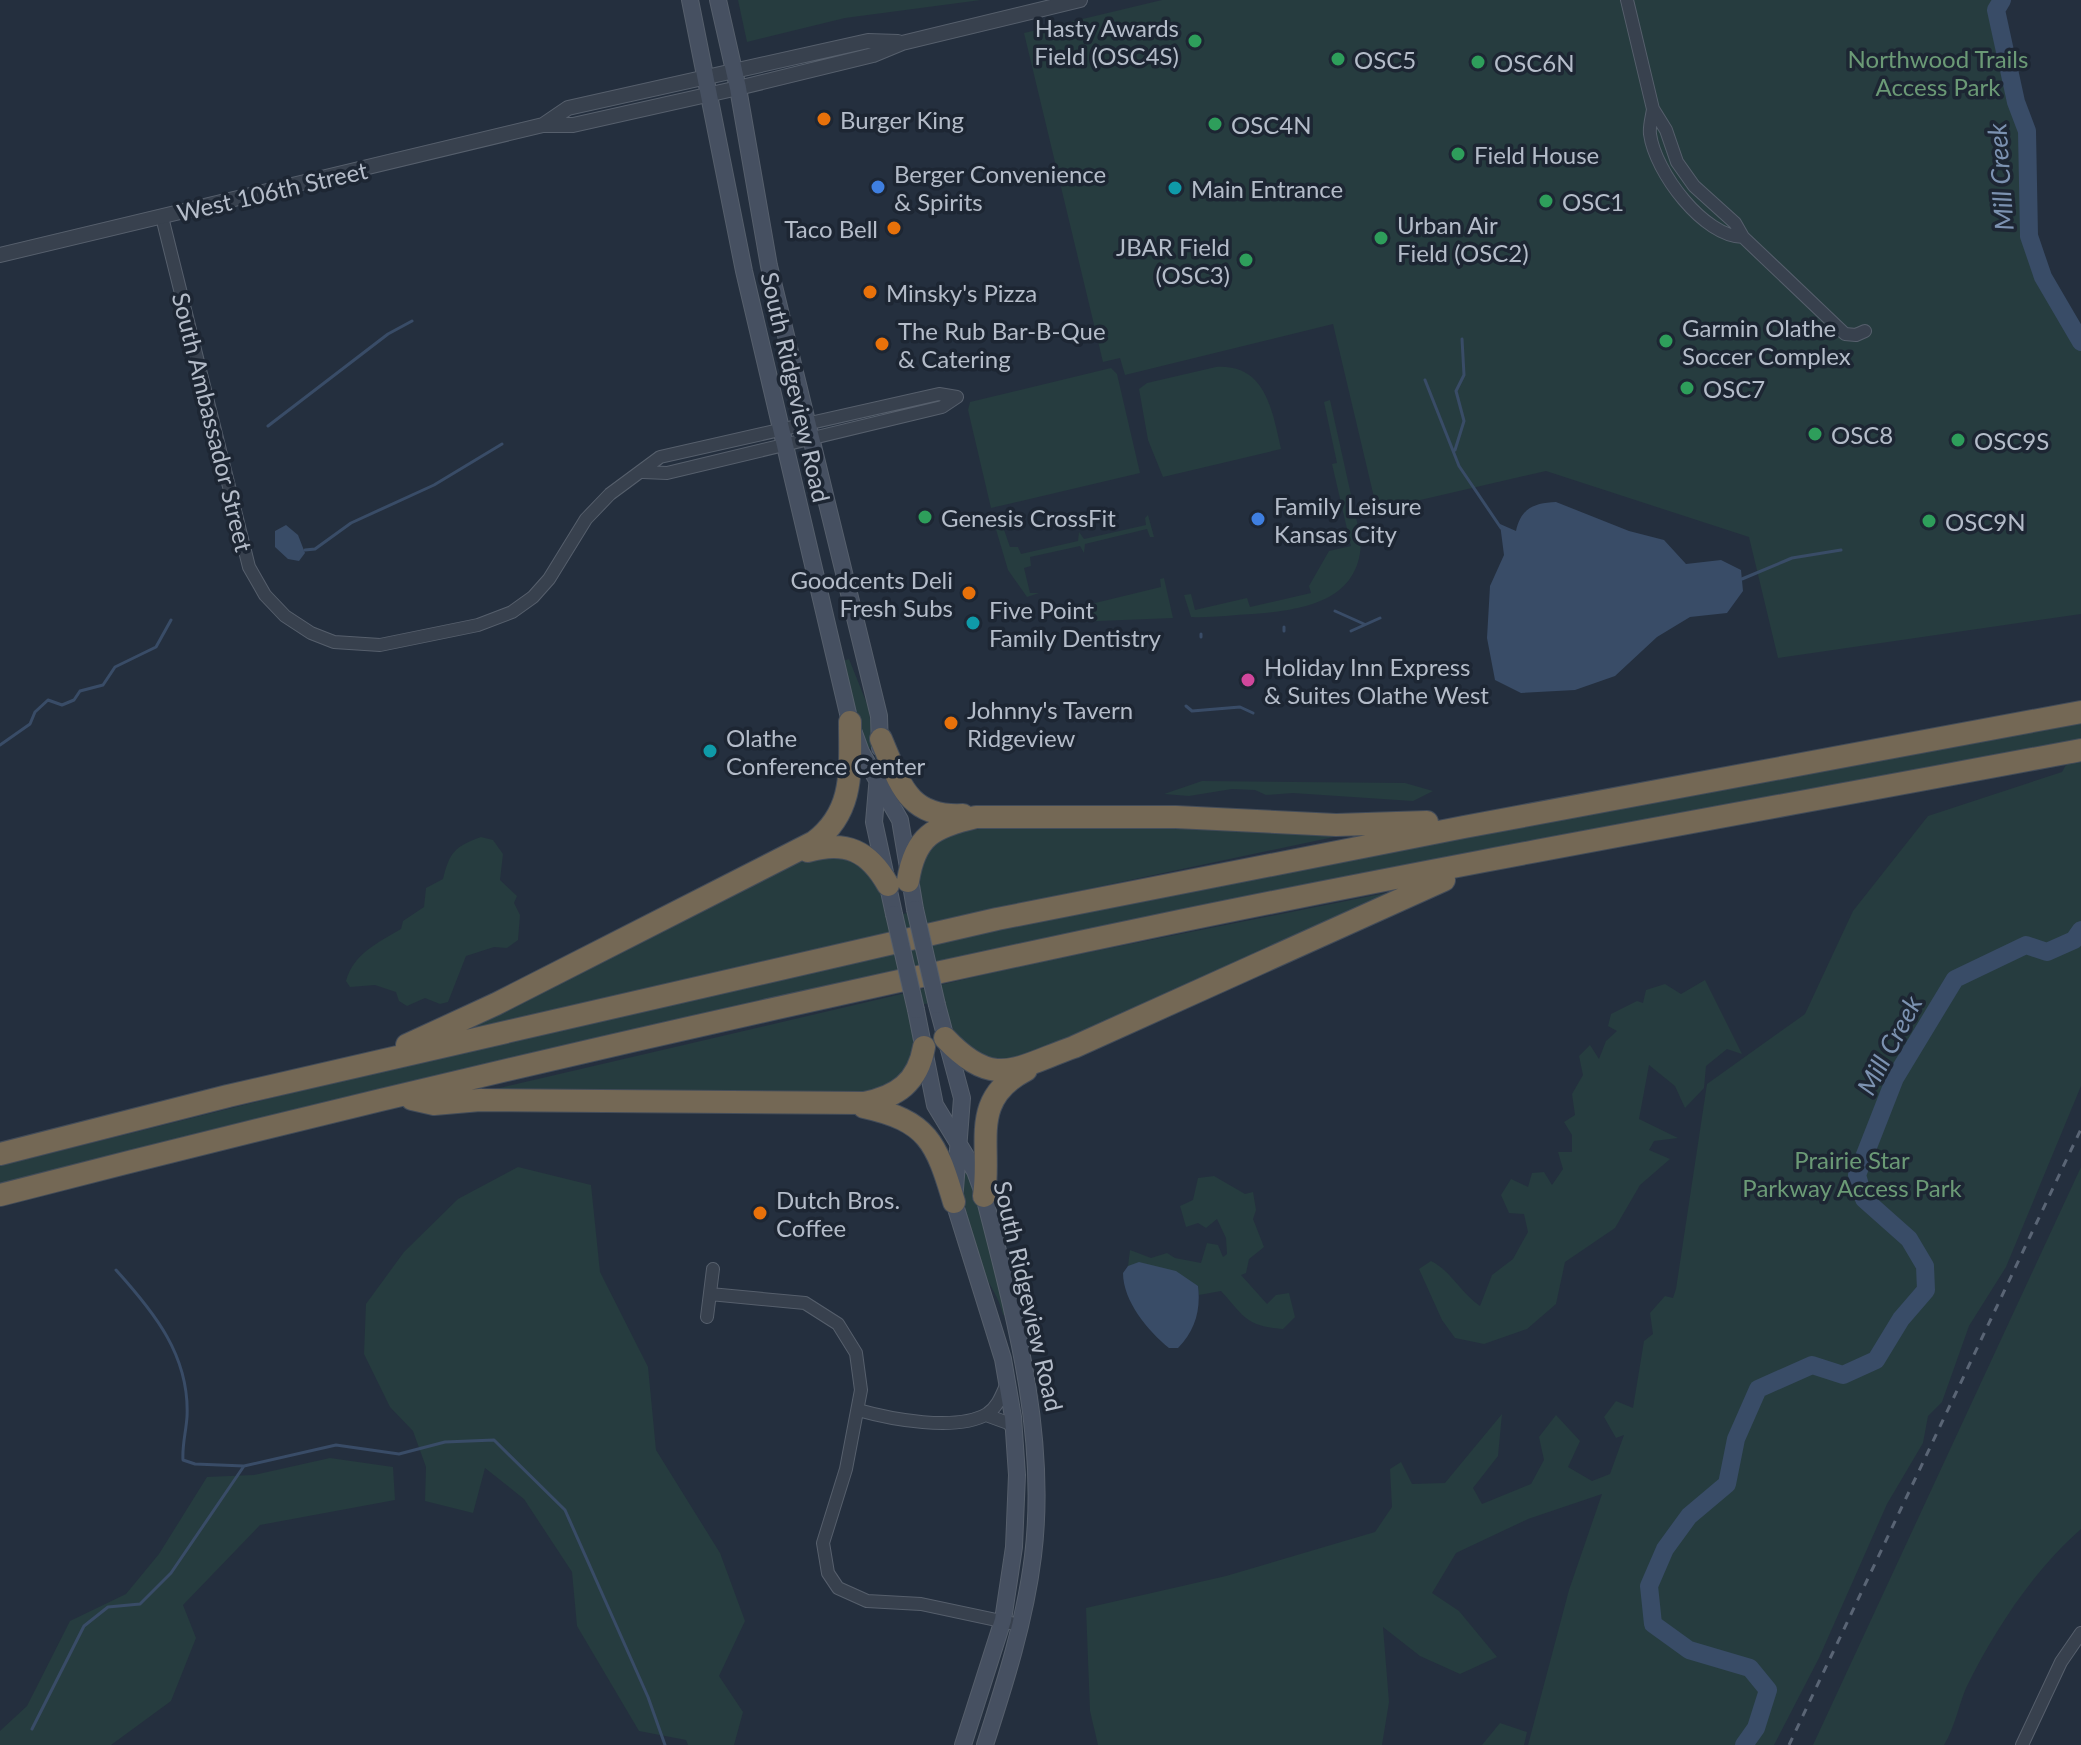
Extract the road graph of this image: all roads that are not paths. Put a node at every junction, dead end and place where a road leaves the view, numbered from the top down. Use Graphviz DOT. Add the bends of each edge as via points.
graph roads {
  1 [pos="690,0"];
  2 [pos="718,0"];
  3 [pos="1080,0"];
  4 [pos="1627,0"];
  5 [pos="708,77"];
  6 [pos="736,80"];
  7 [pos="711,94"];
  8 [pos="543,125"];
  9 [pos="162,217"];
  10 [pos="0,255"];
  11 [pos="1865,331"];
  12 [pos="810,431"];
  13 [pos="782,437"];
  14 [pos="643,472"];
  15 [pos="2081,712"];
  16 [pos="850,722"];
  17 [pos="881,739"];
  18 [pos="2081,750"];
  19 [pos="877,777"];
  20 [pos="976,817"];
  21 [pos="1464,827"];
  22 [pos="1492,861"];
  23 [pos="780,862"];
  24 [pos="898,883"];
  25 [pos="945,1038"];
  26 [pos="924,1047"];
  27 [pos="1074,1047"];
  28 [pos="370,1064"];
  29 [pos="401,1096"];
  30 [pos="839,1104"];
  31 [pos="958,1144"];
  32 [pos="0,1154"];
  33 [pos="0,1195"];
  34 [pos="984,1196"];
  35 [pos="954,1202"];
  36 [pos="713,1269"];
  37 [pos="710,1294"];
  38 [pos="707,1317"];
  39 [pos="1007,1382"];
  40 [pos="1010,1403"];
  41 [pos="858,1410"];
  42 [pos="986,1415"];
  43 [pos="1032,1415"];
  44 [pos="1014,1429"];
  45 [pos="1003,1620"];
  46 [pos="1020,1625"];
  47 [pos="2079,1641"];
  48 [pos="963,1745"];
  49 [pos="985,1745"];
  50 [pos="2022,1745"];
  1 -- 5 [label="main road, South Ridgeview Road"];
  2 -- 6 [label="main road, South Ridgeview Road"];
  3 -- 6 [label="street, West 106th Street" via="902,43 873,55"];
  4 -- 11 [label="street" via="1653,109 1652,142 1673,187 1723,234 1743,237 1845,334"];
  5 -- 6 [label="street, West 106th Street"];
  5 -- 7 [label="main road, South Ridgeview Road"];
  5 -- 8 [label="street, West 106th Street" via="568,108"];
  6 -- 7 [label="street, West 106th Street"];
  6 -- 12 [label="main road, South Ridgeview Road" via="769,266"];
  7 -- 8 [label="street, West 106th Street" via="573,125"];
  7 -- 13 [label="main road, South Ridgeview Road"];
  8 -- 9 [label="street, West 106th Street"];
  9 -- 10 [label="street, West 106th Street"];
  9 -- 14 [label="street, South Ambassador Street" via="244,553 255,580 285,616 323,638 361,646 390,643 503,617 541,588 586,519 610,494"];
  12 -- 12 [label="street" via="942,407 957,397 939,394"];
  12 -- 13 [label="street"];
  12 -- 17 [label="main road, South Ridgeview Road"];
  13 -- 14 [label="street" via="667,473"];
  13 -- 14 [label="street" via="686,449 660,457"];
  13 -- 16 [label="main road, South Ridgeview Road"];
  15 -- 21 [label="highway"];
  16 -- 19 [label="main road, South Ridgeview Road"];
  16 -- 23 [label="highway" via="850,783 842,813 827,832"];
  17 -- 19 [label="main road, South Ridgeview Road"];
  17 -- 20 [label="highway" via="917,805 935,815"];
  18 -- 22 [label="highway"];
  19 -- 24 [label="main road, South Ridgeview Road" via="874,822"];
  19 -- 24 [label="main road, South Ridgeview Road" via="900,820"];
  20 -- 21 [label="highway" via="1424,822"];
  20 -- 24 [label="highway" via="944,826 922,840"];
  21 -- 28 [label="highway" via="997,919"];
  22 -- 27 [label="highway"];
  22 -- 29 [label="highway" via="1018,956"];
  23 -- 24 [label="highway" via="830,845 846,846"];
  23 -- 28 [label="highway"];
  24 -- 25 [label="main road, South Ridgeview Road, bridge" via="915,909"];
  24 -- 26 [label="main road, South Ridgeview Road, bridge" via="894,914"];
  25 -- 27 [label="highway" via="967,1062 994,1071"];
  25 -- 31 [label="main road, South Ridgeview Road" via="960,1083"];
  26 -- 30 [label="highway" via="916,1072 893,1096"];
  26 -- 31 [label="main road, South Ridgeview Road" via="935,1105"];
  27 -- 34 [label="highway" via="1015,1076 995,1094 984,1134 989,1166"];
  28 -- 32 [label="highway"];
  29 -- 30 [label="highway" via="434,1104"];
  29 -- 33 [label="highway"];
  30 -- 35 [label="highway" via="886,1112 922,1130 941,1158"];
  31 -- 34 [label="main road, South Ridgeview Road"];
  31 -- 35 [label="main road, South Ridgeview Road"];
  34 -- 43 [label="main road, South Ridgeview Road"];
  35 -- 39 [label="main road, South Ridgeview Road" via="993,1320"];
  36 -- 37 [label="street"];
  37 -- 38 [label="street"];
  37 -- 41 [label="street" via="793,1300 825,1313 844,1330 856,1353 861,1378"];
  39 -- 40 [label="main road, South Ridgeview Road"];
  39 -- 42 [label="street"];
  40 -- 43 [label="main road"];
  40 -- 44 [label="main road, South Ridgeview Road"];
  41 -- 42 [label="street" via="928,1422"];
  41 -- 45 [label="street" via="823,1543 833,1581 867,1601 921,1604"];
  42 -- 44 [label="street"];
  43 -- 46 [label="main road, South Ridgeview Road" via="1037,1505"];
  44 -- 45 [label="main road, South Ridgeview Road" via="1016,1511"];
  45 -- 46 [label="street"];
  45 -- 48 [label="main road, South Ridgeview Road"];
  46 -- 49 [label="main road, South Ridgeview Road"];
  47 -- 50 [label="street"];
}
